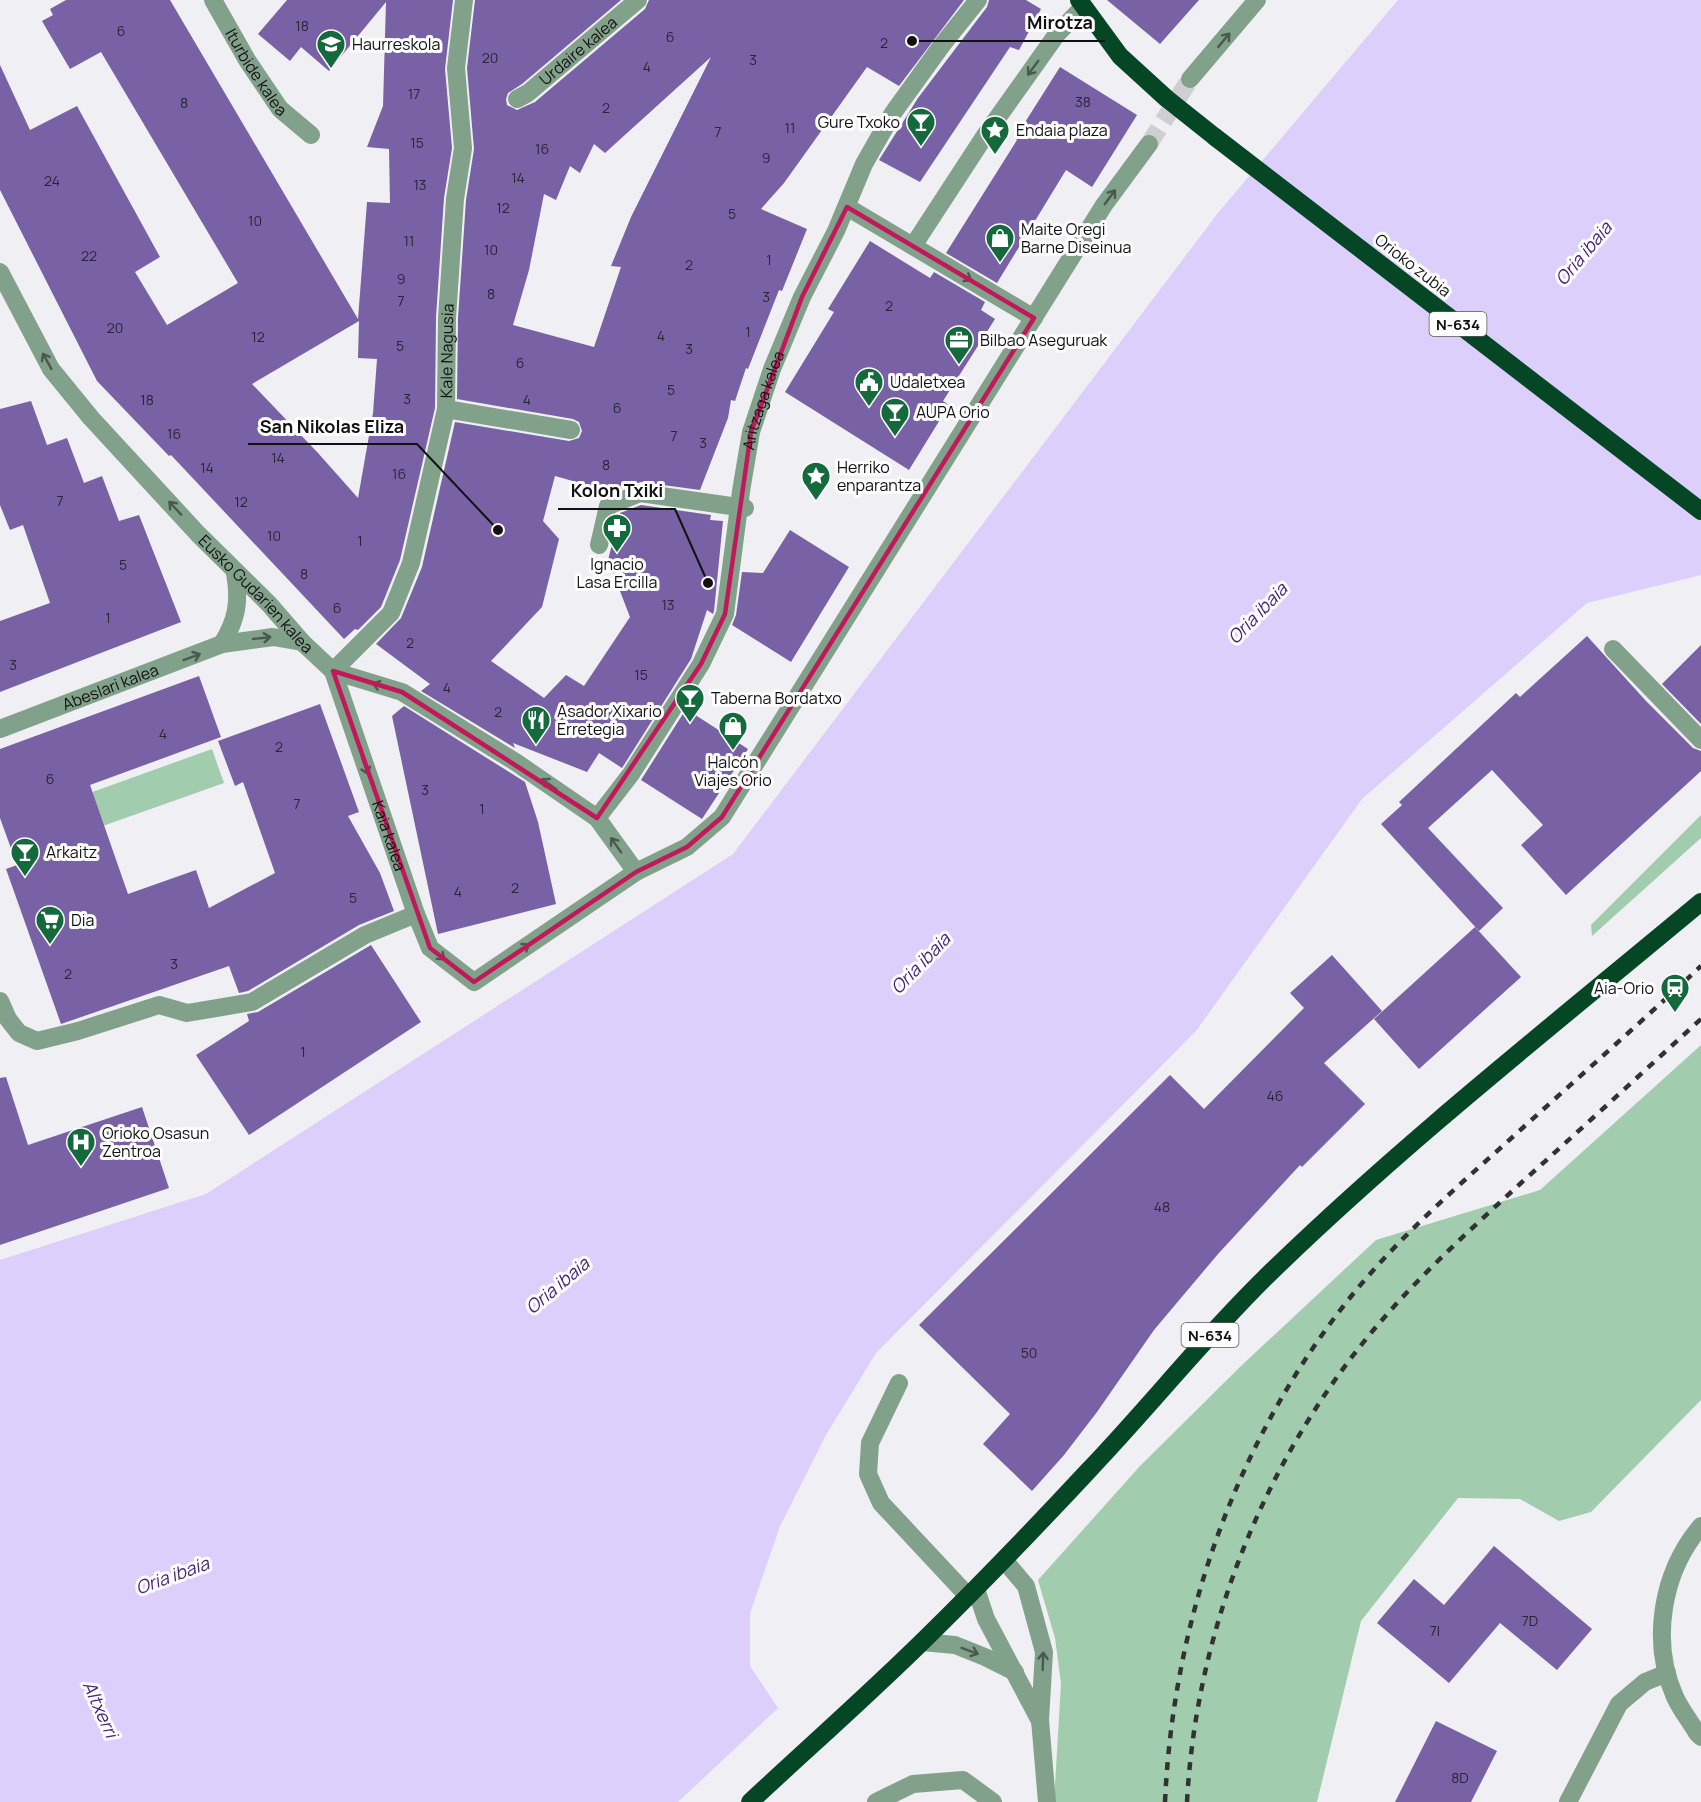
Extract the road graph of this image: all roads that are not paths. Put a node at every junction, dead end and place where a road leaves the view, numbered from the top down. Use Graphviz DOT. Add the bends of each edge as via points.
graph roads {
  1 [pos="213,0"];
  2 [pos="464,0"];
  3 [pos="638,0"];
  4 [pos="978,0"];
  5 [pos="1257,0"];
  6 [pos="1081,4"];
  7 [pos="1190,79"];
  8 [pos="517,99"];
  9 [pos="311,135"];
  10 [pos="1149,144"];
  11 [pos="847,207"];
  12 [pos="914,246"];
  13 [pos="0,272"];
  14 [pos="1034,318"];
  15 [pos="446,409"];
  16 [pos="571,430"];
  17 [pos="742,508"];
  18 [pos="1701,511"];
  19 [pos="599,545"];
  20 [pos="235,573"];
  21 [pos="302,642"];
  22 [pos="222,645"];
  23 [pos="1613,649"];
  24 [pos="333,671"];
  25 [pos="0,729"];
  26 [pos="1701,740"];
  27 [pos="597,818"];
  28 [pos="636,872"];
  29 [pos="1701,902"];
  30 [pos="416,914"];
  31 [pos="0,1001"];
  32 [pos="899,1383"];
  33 [pos="1701,1526"];
  34 [pos="1004,1560"];
  35 [pos="972,1592"];
  36 [pos="922,1642"];
  37 [pos="1015,1672"];
  38 [pos="1667,1673"];
  39 [pos="1040,1720"];
  40 [pos="1701,1737"];
  41 [pos="750,1802"];
  42 [pos="876,1802"];
  43 [pos="993,1802"];
  44 [pos="1047,1802"];
  45 [pos="1568,1802"];
  1 -- 9 [label="street, Iturbide kalea" via="280,109"];
  2 -- 15 [label="street, Kale Nagusia" via="456,68 463,148 447,306"];
  3 -- 8 [label="street, Urdaire kalea"];
  4 -- 11 [label="street, Aritzaga kalea" via="893,113 864,164"];
  7 -- 5 [label="street, one-way"];
  6 -- 12 [label="street, one-way" via="992,125"];
  6 -- 18 [label="highway, Orioko zubia / N-634, bridge" via="1120,56 1166,98"];
  14 -- 10 [label="street, one-way" via="1104,205"];
  11 -- 12 [label="street"];
  11 -- 17 [label="street, Aritzaga kalea" via="802,297 772,369 751,432"];
  12 -- 14 [label="street, one-way"];
  20 -- 13 [label="street, Eusko Gudarien kalea, one-way" via="91,418 51,369"];
  14 -- 28 [label="street" via="722,817 687,847"];
  15 -- 16 [label="street"];
  15 -- 24 [label="street, Kale Nagusia" via="411,563 391,614"];
  17 -- 19 [label="street" via="640,494 608,506"];
  17 -- 27 [label="street, Aritzaga kalea" via="725,614 701,664 631,774"];
  20 -- 21 [label="street, Eusko Gudarien kalea"];
  20 -- 22 [label="street" via="239,595 233,624"];
  22 -- 21 [label="street, Abeslari kalea, one-way" via="273,637"];
  21 -- 24 [label="street, Eusko Gudarien kalea"];
  25 -- 22 [label="street, Abeslari kalea, one-way"];
  23 -- 26 [label="street"];
  27 -- 24 [label="street, Eusko Gudarien kalea, one-way" via="402,692"];
  24 -- 30 [label="street, Kaia kalea, one-way"];
  28 -- 27 [label="street, Eusko Gudarien kalea, one-way"];
  30 -- 28 [label="street, Kaia kalea, one-way" via="430,948 474,982"];
  29 -- 34 [label="highway, N-634" via="1322,1223 1214,1331"];
  30 -- 31 [label="street" via="365,935 252,1002 187,1014 159,1005 37,1041 19,1033"];
  32 -- 35 [label="street" via="870,1443 868,1474 881,1503"];
  33 -- 38 [label="street" via="1673,1570 1662,1609"];
  34 -- 35 [label="highway, N-634"];
  39 -- 34 [label="street, one-way" via="1044,1652 1026,1586"];
  35 -- 36 [label="highway, N-634"];
  35 -- 37 [label="street"];
  36 -- 37 [label="street, one-way" via="955,1645"];
  36 -- 41 [label="highway, N-634"];
  37 -- 39 [label="street"];
  38 -- 40 [label="street" via="1676,1698"];
  38 -- 45 [label="street" via="1645,1682 1619,1704"];
  39 -- 44 [label="street"];
  42 -- 43 [label="street" via="913,1784 963,1780"];
}
